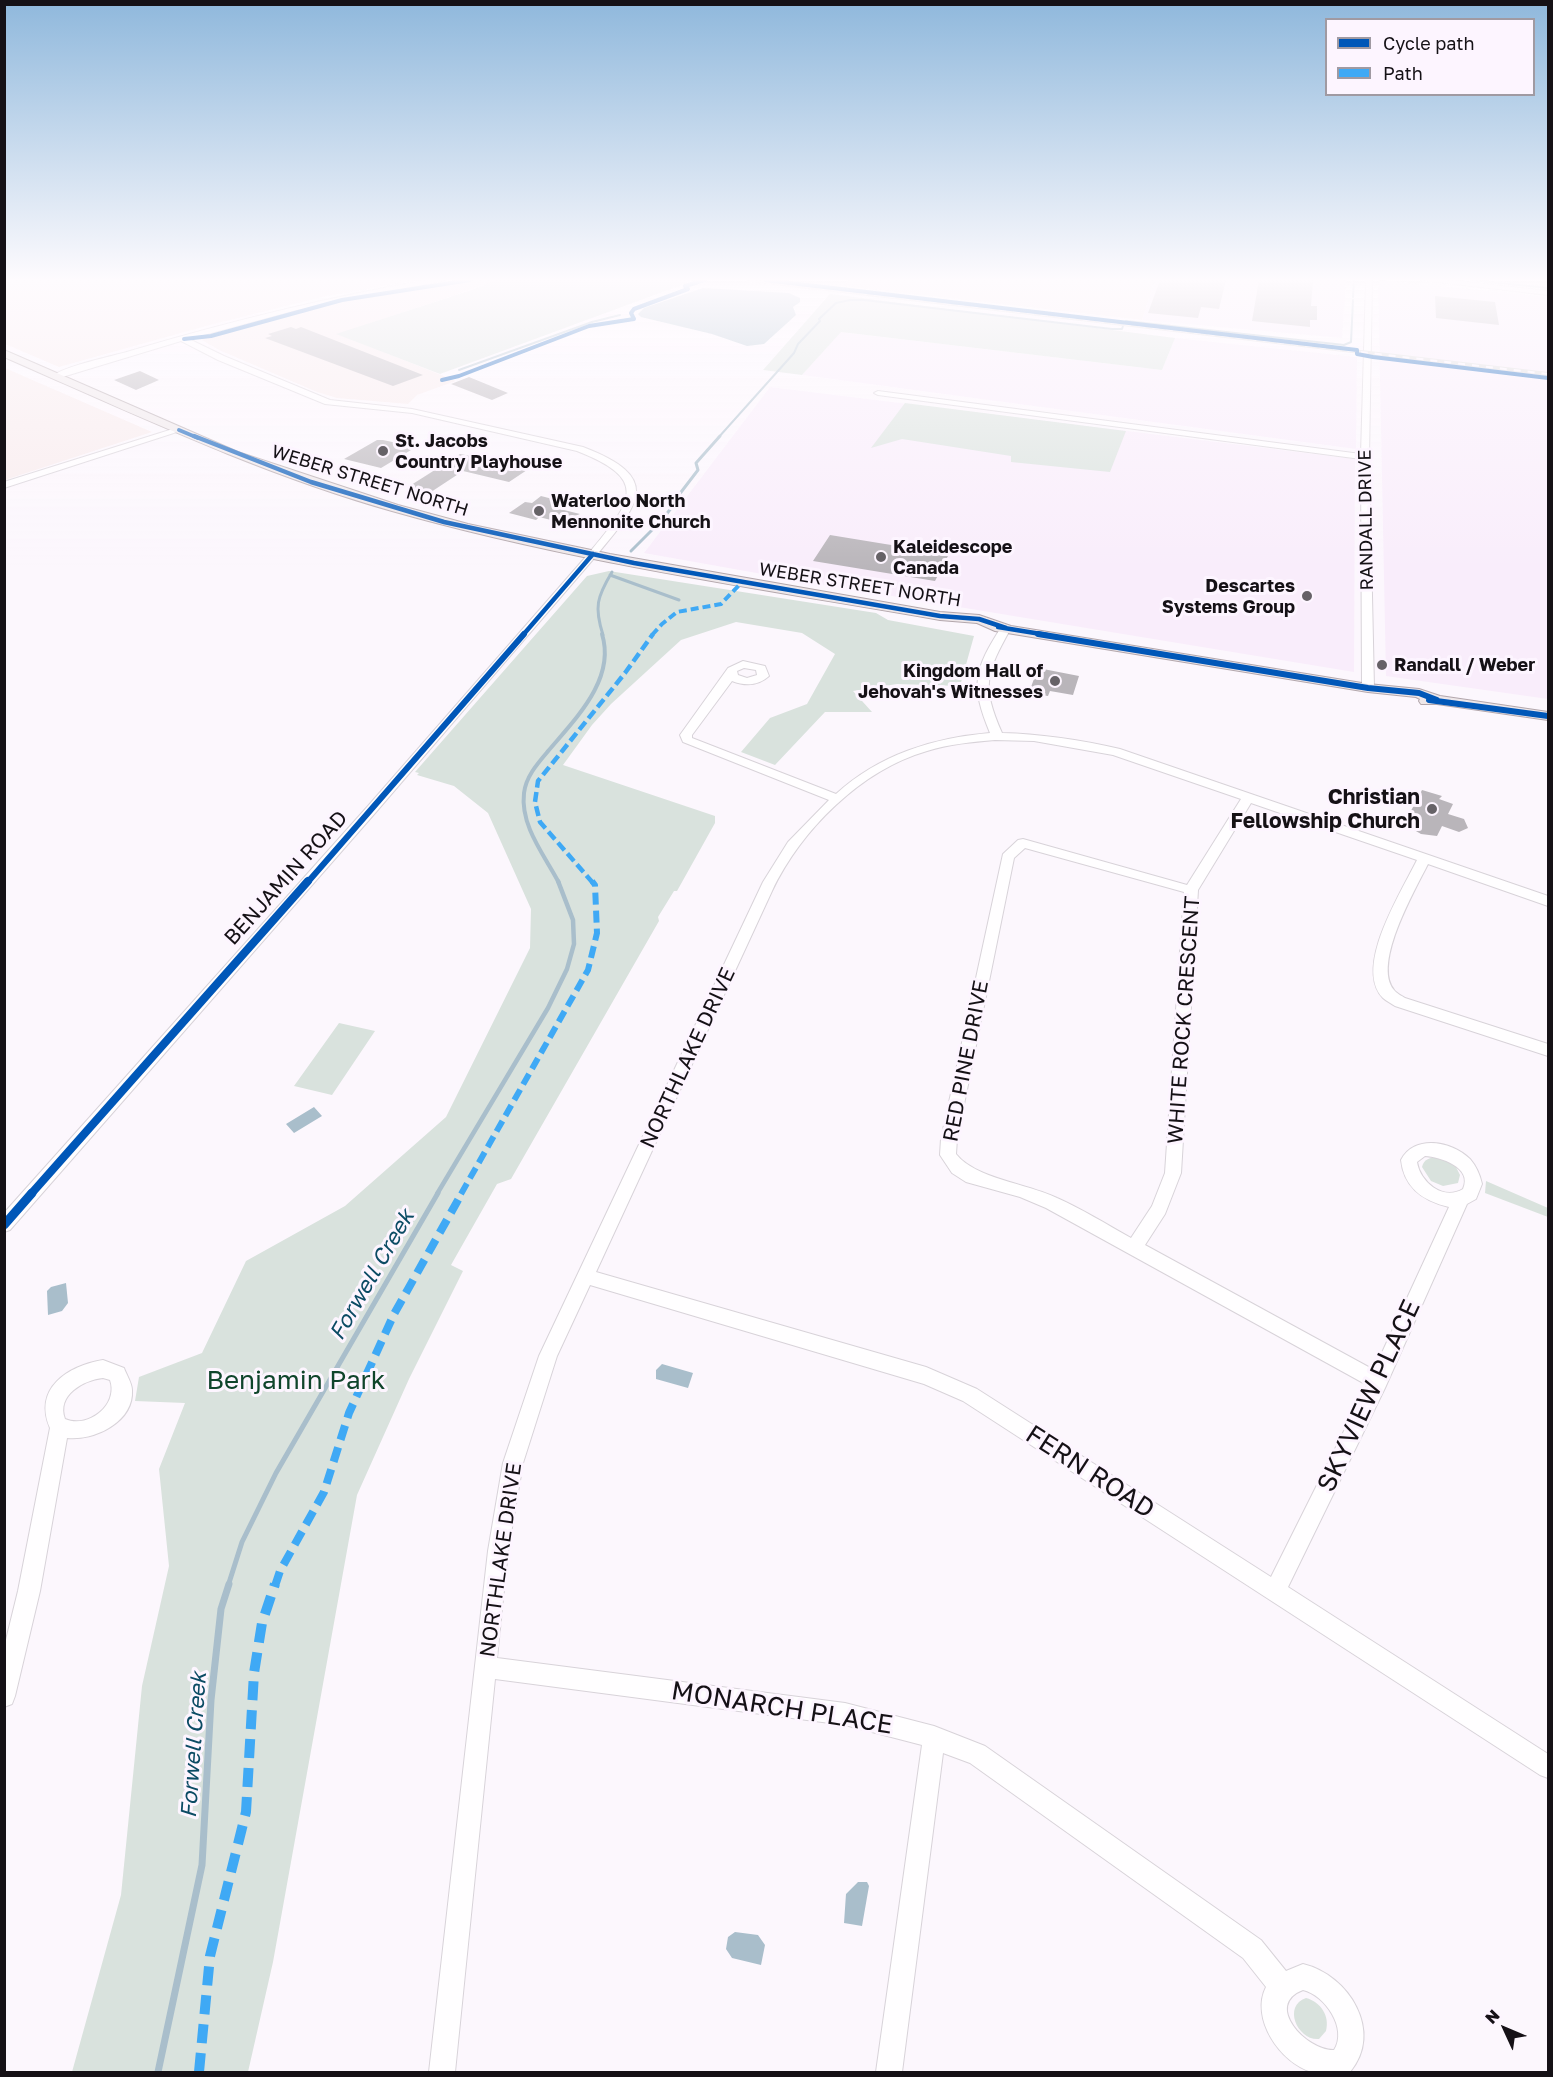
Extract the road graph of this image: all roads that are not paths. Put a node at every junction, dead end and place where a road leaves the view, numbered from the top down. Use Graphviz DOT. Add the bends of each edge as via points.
graph roads {
  1 [pos="58,377"];
  2 [pos="267,377"];
  3 [pos="1367,377"];
  4 [pos="878,393"];
  5 [pos="179,430"];
  6 [pos="1365,456"];
  7 [pos="4,484"];
  8 [pos="593,554"];
  9 [pos="1006,627"];
  10 [pos="731,674"];
  11 [pos="1368,688"];
  12 [pos="1548,716"];
  13 [pos="997,735"];
  14 [pos="836,798"];
  15 [pos="1248,798"];
  16 [pos="1424,859"];
  17 [pos="1191,890"];
  18 [pos="1548,901"];
  19 [pos="1548,1050"];
  20 [pos="1461,1199"];
  21 [pos="4,1225"];
  22 [pos="1134,1247"];
  23 [pos="585,1276"];
  24 [pos="1378,1382"];
  25 [pos="60,1426"];
  26 [pos="1275,1591"];
  27 [pos="486,1666"];
  28 [pos="4,1696"];
  29 [pos="934,1737"];
  30 [pos="1548,1767"];
  31 [pos="1282,1986"];
  32 [pos="442,2073"];
  33 [pos="889,2073"];
  1 -- 5 [label="main road, WEBER STREET NORTH"];
  2 -- 8 [label="street, BENJAMIN ROAD" via="328,402 412,411 580,449 606,459 628,480 632,501"];
  3 -- 6 [label="street, RANDALL DRIVE"];
  4 -- 6 [label="street"];
  5 -- 7 [label="street"];
  5 -- 8 [label="main road, WEBER STREET NORTH" via="245,458 394,508"];
  6 -- 11 [label="street, RANDALL DRIVE"];
  8 -- 9 [label="main road, WEBER STREET NORTH" via="940,616 954,622"];
  8 -- 21 [label="street, BENJAMIN ROAD"];
  9 -- 11 [label="main road, WEBER STREET NORTH"];
  9 -- 13 [label="street" via="987,665 981,688"];
  10 -- 14 [label="street" via="686,735 687,740"];
  11 -- 12 [label="main road, WEBER STREET NORTH" via="1417,701 1437,700"];
  13 -- 14 [label="street, NORTHLAKE DRIVE" via="961,739 903,755 868,773"];
  13 -- 15 [label="street, NORTHLAKE DRIVE" via="1072,741 1116,752"];
  14 -- 23 [label="street, NORTHLAKE DRIVE" via="790,847 775,873"];
  15 -- 16 [label="street, NORTHLAKE DRIVE"];
  15 -- 17 [label="street, WHITE ROCK CRESCENT"];
  16 -- 18 [label="street, NORTHLAKE DRIVE"];
  16 -- 19 [label="street" via="1382,952 1381,979 1388,994 1400,1002"];
  17 -- 22 [label="street, WHITE ROCK CRESCENT" via="1173,1173 1159,1209"];
  17 -- 22 [label="street, RED PINE DRIVE" via="1023,843 1008,857 949,1139 948,1155 972,1177 1053,1203"];
  20 -- 24 [label="street, SKYVIEW PLACE"];
  22 -- 24 [label="street, RED PINE DRIVE"];
  23 -- 26 [label="street, FERN ROAD" via="926,1376 969,1395"];
  23 -- 27 [label="street, NORTHLAKE DRIVE" via="548,1356 513,1463 502,1515"];
  24 -- 26 [label="street, SKYVIEW PLACE"];
  25 -- 28 [label="street"];
  26 -- 30 [label="street, FERN ROAD"];
  27 -- 29 [label="street, MONARCH PLACE" via="845,1714"];
  27 -- 32 [label="street, NORTHLAKE DRIVE"];
  29 -- 31 [label="street, MONARCH PLACE" via="988,1761 1137,1866 1252,1949"];
  29 -- 33 [label="street"];
}
